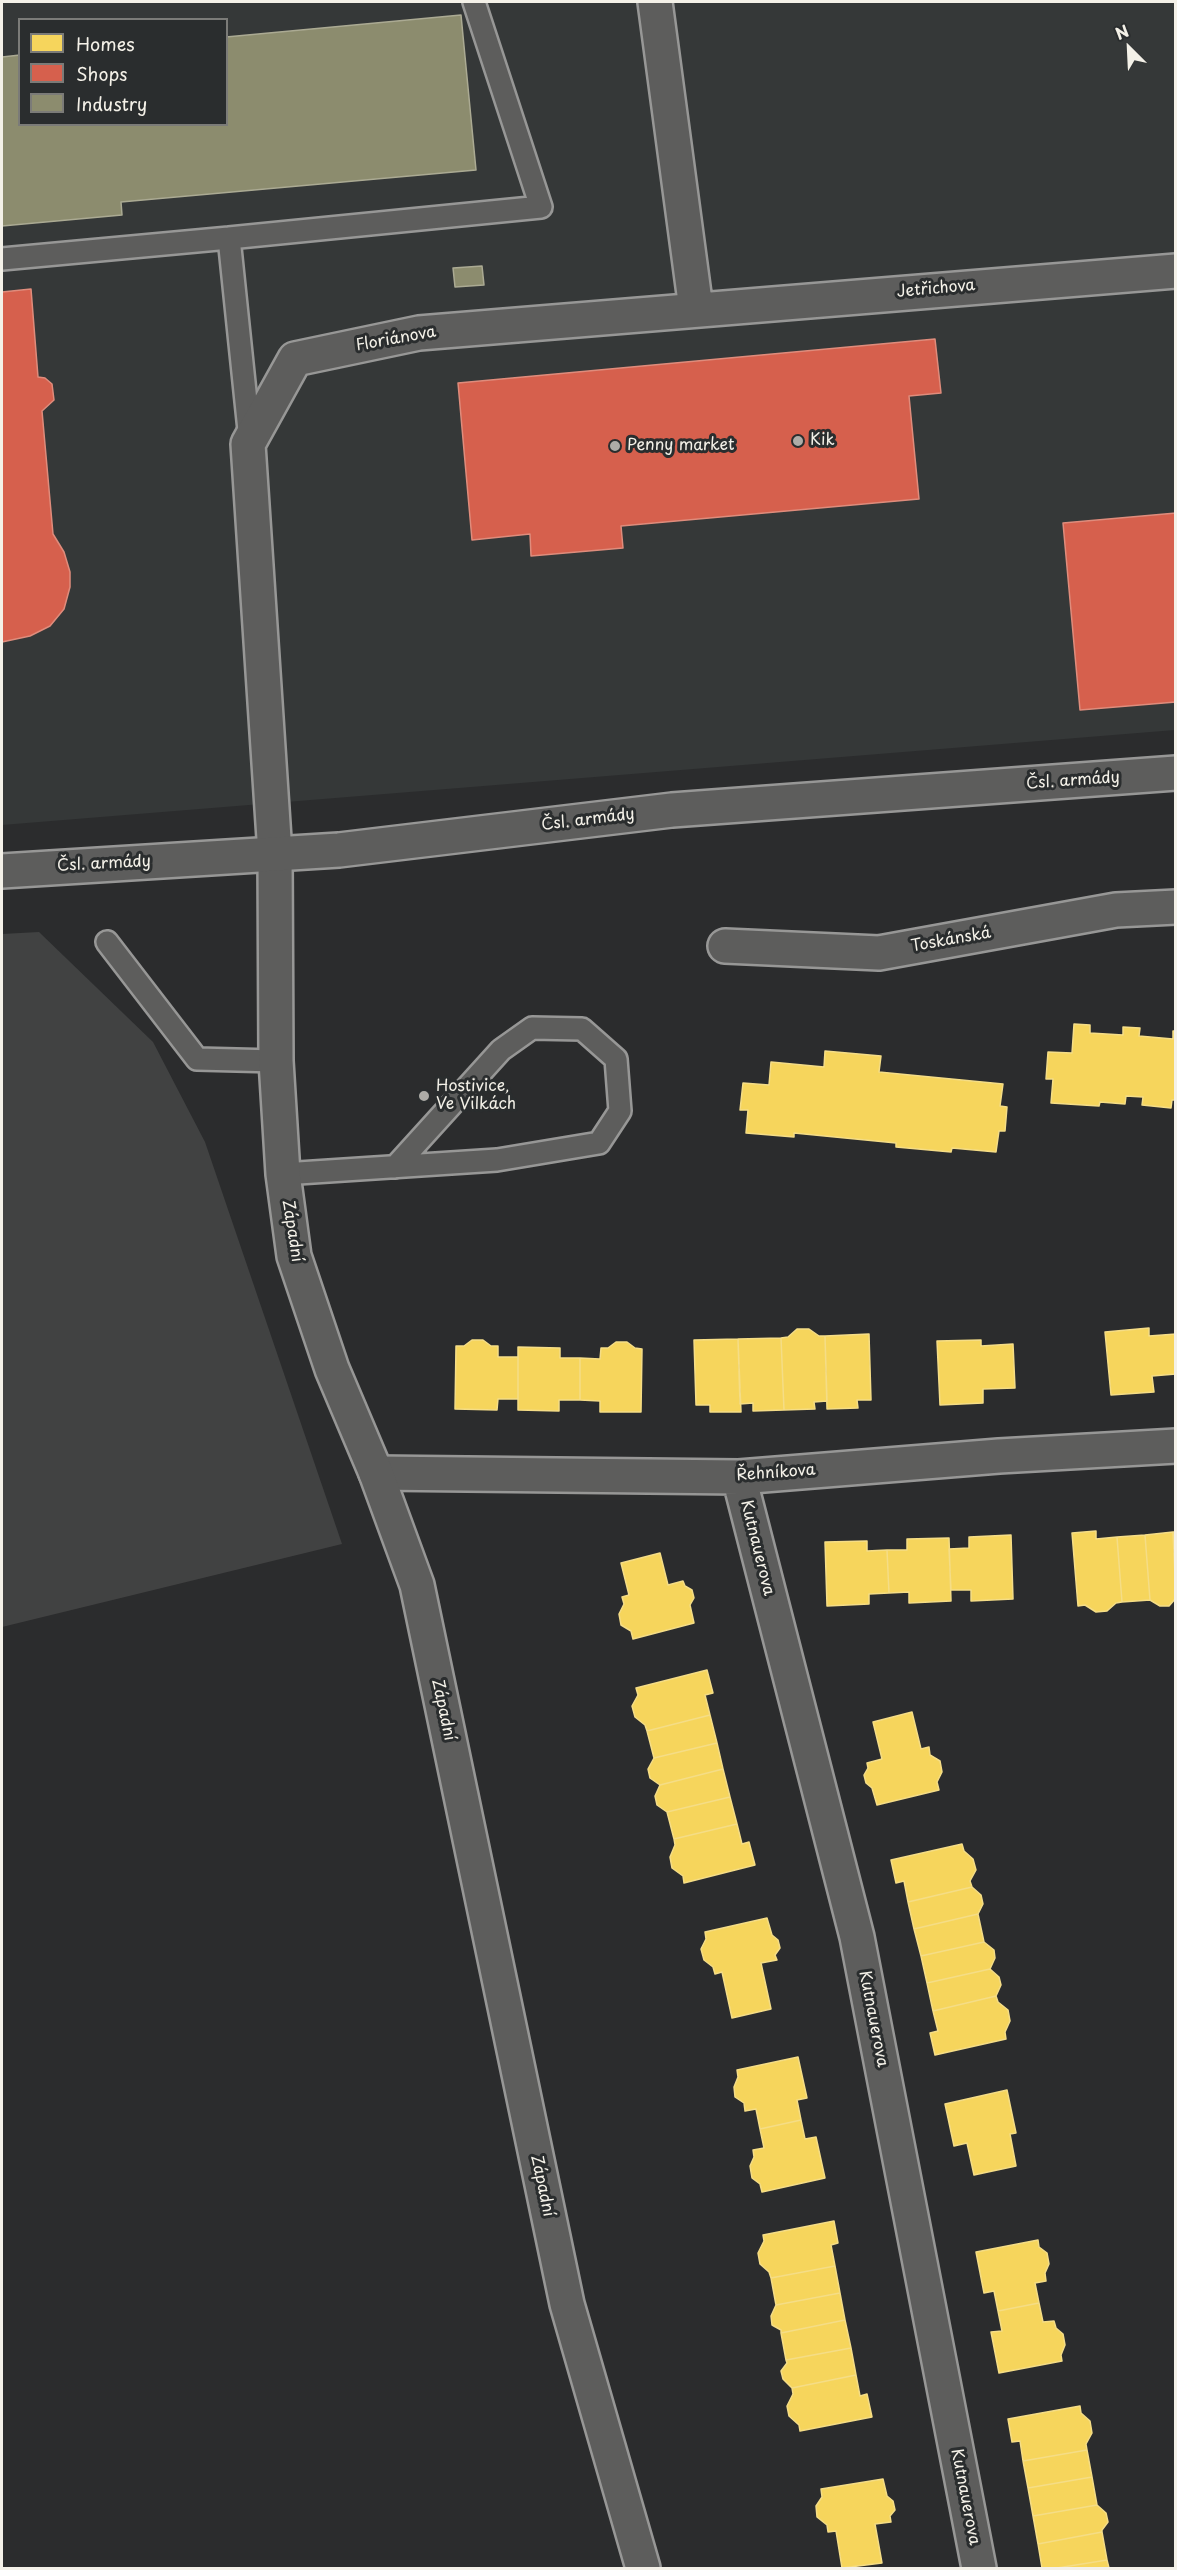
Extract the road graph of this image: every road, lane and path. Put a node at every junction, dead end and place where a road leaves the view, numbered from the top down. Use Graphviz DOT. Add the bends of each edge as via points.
graph roads {
  1 [pos="474,2"];
  2 [pos="656,2"];
  3 [pos="229,238"];
  4 [pos="2,259"];
  5 [pos="1176,271"];
  6 [pos="696,309"];
  7 [pos="250,440"];
  8 [pos="1176,773"];
  9 [pos="275,854"];
  10 [pos="2,871"];
  11 [pos="1176,907"];
  12 [pos="107,942"];
  13 [pos="725,946"];
  14 [pos="276,1061"];
  15 [pos="395,1167"];
  16 [pos="283,1174"];
  17 [pos="1176,1446"];
  18 [pos="376,1473"];
  19 [pos="739,1477"];
  20 [pos="643,2568"];
  21 [pos="979,2568"];
  1 -- 3 [label="lane" via="541,207"];
  2 -- 6 [label="street"];
  3 -- 4 [label="lane"];
  3 -- 7 [label="lane"];
  5 -- 6 [label="street, Jetřichova"];
  6 -- 7 [label="street, Floriánova" via="419,333 295,359"];
  7 -- 9 [label="street, Floriánova"];
  8 -- 9 [label="street, Čsl. armády" via="672,810 339,850"];
  9 -- 10 [label="street, Čsl. armády"];
  9 -- 14 [label="street, Západní"];
  11 -- 13 [label="street, Toskánská" via="1116,910 879,953"];
  12 -- 14 [label="lane" via="197,1059"];
  14 -- 16 [label="street, Západní"];
  15 -- 15 [label="lane" via="497,1160 599,1143 620,1111 616,1059 582,1029 532,1028 501,1050"];
  15 -- 16 [label="lane"];
  16 -- 18 [label="street, Západní" via="294,1256 332,1368"];
  17 -- 19 [label="street, Řehníkova"];
  18 -- 19 [label="street, Řehníkova"];
  18 -- 20 [label="street, Západní" via="417,1585 567,2304"];
  19 -- 21 [label="street, Kutnauerova" via="857,1937"];
}
